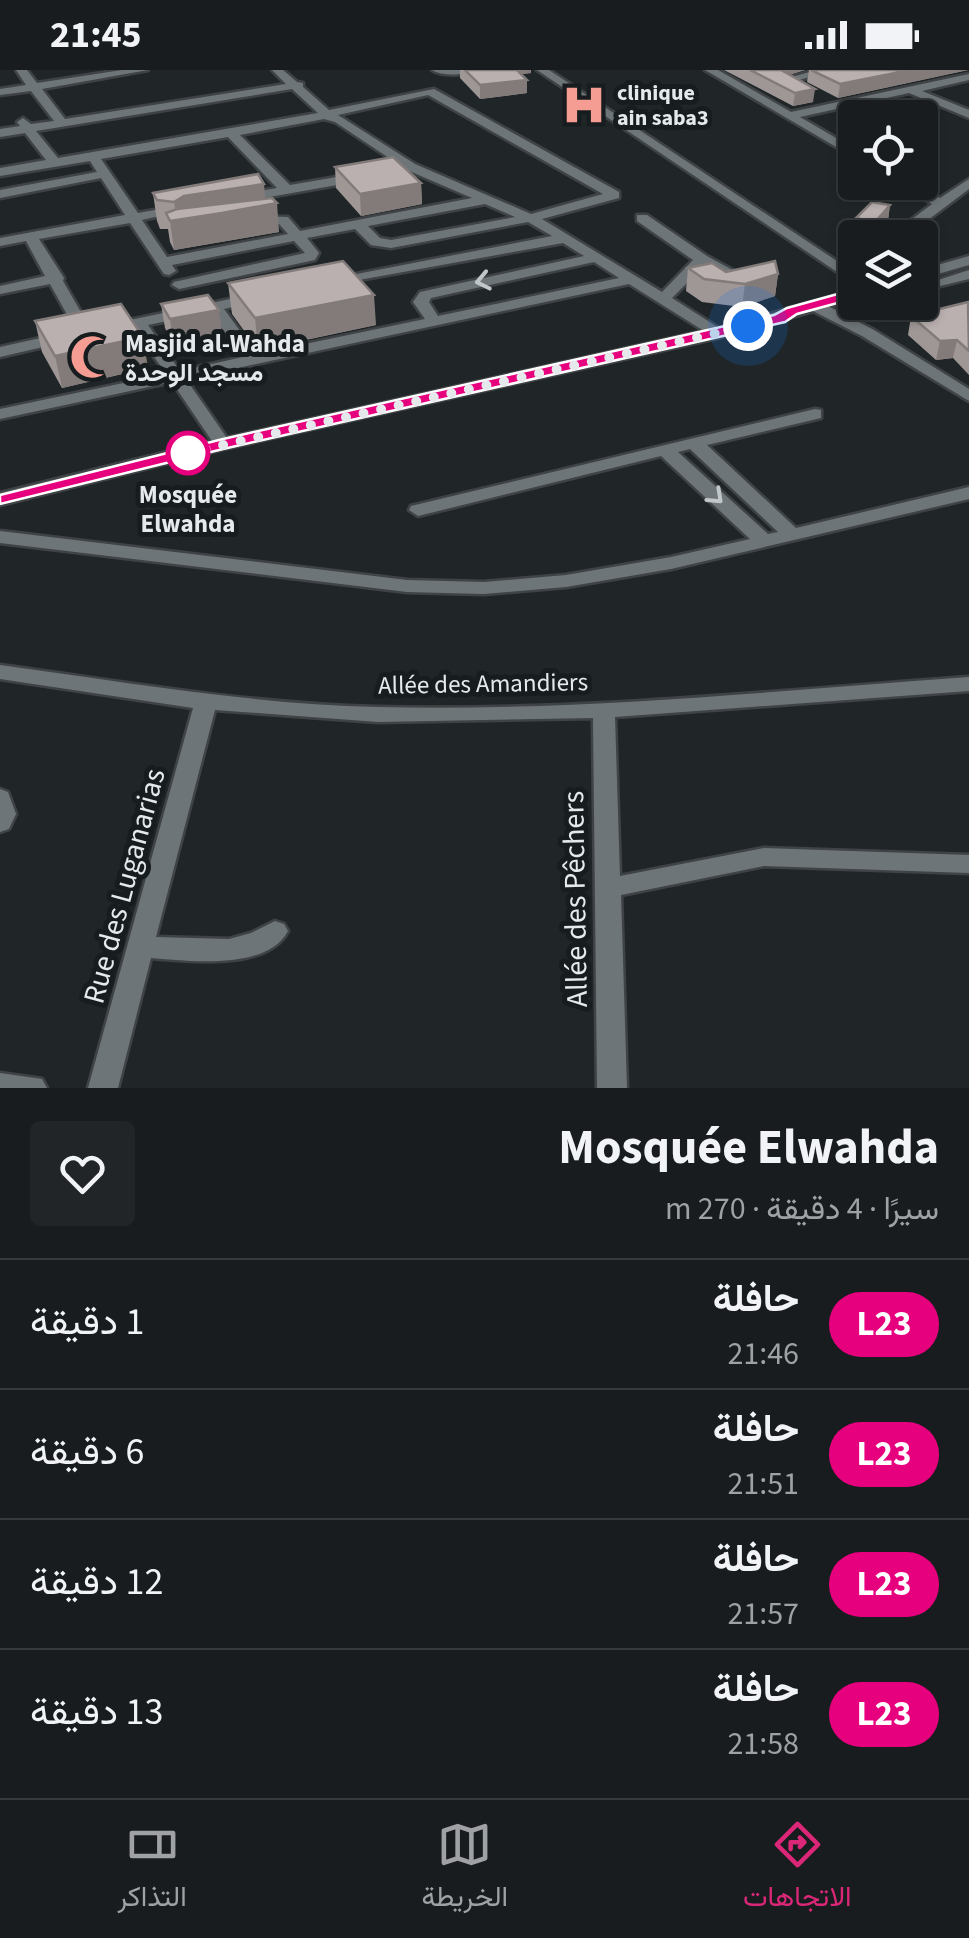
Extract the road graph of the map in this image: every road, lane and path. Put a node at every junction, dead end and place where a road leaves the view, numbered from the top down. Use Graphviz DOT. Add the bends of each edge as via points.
graph roads {
  1 [pos="21,70"];
  2 [pos="143,70"];
  3 [pos="277,70"];
  4 [pos="437,70"];
  5 [pos="468,70"];
  6 [pos="542,70"];
  7 [pos="710,70"];
  8 [pos="832,70"];
  9 [pos="114,72"];
  10 [pos="969,77"];
  11 [pos="297,80"];
  12 [pos="35,86"];
  13 [pos="909,89"];
  14 [pos="804,90"];
  15 [pos="0,92"];
  16 [pos="820,98"];
  17 [pos="836,106"];
  18 [pos="969,114"];
  19 [pos="335,116"];
  20 [pos="790,116"];
  21 [pos="60,120"];
  22 [pos="26,125"];
  23 [pos="0,130"];
  24 [pos="231,133"];
  25 [pos="838,144"];
  26 [pos="93,156"];
  27 [pos="56,163"];
  28 [pos="412,168"];
  29 [pos="394,170"];
  30 [pos="0,172"];
  31 [pos="104,174"];
  32 [pos="376,174"];
  33 [pos="969,183"];
  34 [pos="287,190"];
  35 [pos="0,194"];
  36 [pos="488,199"];
  37 [pos="229,200"];
  38 [pos="933,200"];
  39 [pos="938,203"];
  40 [pos="191,208"];
  41 [pos="133,218"];
  42 [pos="530,218"];
  43 [pos="642,218"];
  44 [pos="917,220"];
  45 [pos="242,222"];
  46 [pos="358,224"];
  47 [pos="30,236"];
  48 [pos="297,236"];
  49 [pos="565,238"];
  50 [pos="0,242"];
  51 [pos="595,258"];
  52 [pos="702,258"];
  53 [pos="969,260"];
  54 [pos="163,262"];
  55 [pos="938,269"];
  56 [pos="969,274"];
  57 [pos="57,278"];
  58 [pos="629,280"];
  59 [pos="838,280"];
  60 [pos="744,282"];
  61 [pos="938,282"];
  62 [pos="179,285"];
  63 [pos="308,288"];
  64 [pos="0,290"];
  65 [pos="270,295"];
  66 [pos="662,300"];
  67 [pos="838,301"];
  68 [pos="214,306"];
  69 [pos="820,309"];
  70 [pos="196,310"];
  71 [pos="864,320"];
  72 [pos="434,321"];
  73 [pos="138,322"];
  74 [pos="86,333"];
  75 [pos="868,333"];
  76 [pos="717,334"];
  77 [pos="0,352"];
  78 [pos="254,361"];
  79 [pos="176,375"];
  80 [pos="969,396"];
  81 [pos="0,414"];
  82 [pos="816,414"];
  83 [pos="223,444"];
  84 [pos="696,445"];
  85 [pos="667,452"];
  86 [pos="969,493"];
  87 [pos="0,498"];
  88 [pos="418,510"];
  89 [pos="792,535"];
  90 [pos="0,537"];
  91 [pos="764,542"];
  92 [pos="0,672"];
  93 [pos="969,684"];
  94 [pos="206,701"];
  95 [pos="604,708"];
  96 [pos="0,798"];
  97 [pos="0,823"];
  98 [pos="969,864"];
  99 [pos="608,888"];
  100 [pos="275,931"];
  101 [pos="144,946"];
  102 [pos="0,1086"];
  103 [pos="32,1088"];
  104 [pos="103,1088"];
  105 [pos="612,1088"];
  1 -- 12 [label="street"];
  2 -- 9 [label="street"];
  3 -- 11 [label="street"];
  4 -- 5 [label="street"];
  6 -- 59 [label="street"];
  7 -- 20 [label="street"];
  8 -- 14 [label="street" via="787,80"];
  9 -- 12 [label="street"];
  10 -- 13 [label="street"];
  11 -- 19 [label="street"];
  11 -- 21 [label="street"];
  12 -- 15 [label="street"];
  12 -- 21 [label="street"];
  13 -- 17 [label="street"];
  13 -- 18 [label="street"];
  16 -- 17 [label="street"];
  17 -- 20 [label="street"];
  19 -- 24 [label="street"];
  19 -- 28 [label="street"];
  19 -- 42 [label="street" via="434,92 614,195"];
  20 -- 25 [label="street"];
  21 -- 22 [label="street"];
  22 -- 23 [label="street"];
  22 -- 27 [label="street"];
  24 -- 26 [label="street"];
  24 -- 34 [label="street"];
  26 -- 27 [label="street"];
  26 -- 31 [label="street"];
  27 -- 30 [label="street"];
  28 -- 29 [label="street"];
  28 -- 36 [label="street"];
  31 -- 35 [label="street"];
  31 -- 41 [label="street"];
  32 -- 34 [label="street"];
  33 -- 39 [label="street"];
  34 -- 37 [label="street"];
  36 -- 42 [label="street"];
  36 -- 46 [label="street"];
  38 -- 39 [label="street"];
  39 -- 44 [label="street"];
  40 -- 41 [label="street"];
  41 -- 47 [label="street"];
  41 -- 54 [label="street" via="153,238"];
  42 -- 46 [label="street" via="391,244 376,242"];
  42 -- 49 [label="street"];
  43 -- 52 [label="street"];
  45 -- 48 [label="street" via="283,220"];
  46 -- 48 [label="street"];
  47 -- 50 [label="street"];
  47 -- 57 [label="street"];
  48 -- 54 [label="street"];
  48 -- 62 [label="street" via="312,253 305,260"];
  49 -- 51 [label="street"];
  49 -- 63 [label="street"];
  51 -- 58 [label="street"];
  51 -- 72 [label="street, one-way" via="424,294 421,302"];
  52 -- 60 [label="street"];
  52 -- 66 [label="street"];
  53 -- 55 [label="street"];
  54 -- 62 [label="street"];
  56 -- 61 [label="street"];
  57 -- 64 [label="street"];
  57 -- 74 [label="street"];
  58 -- 66 [label="street"];
  58 -- 72 [label="street"];
  62 -- 70 [label="street"];
  65 -- 68 [label="street"];
  66 -- 76 [label="street"];
  67 -- 69 [label="street"];
  68 -- 70 [label="street"];
  68 -- 78 [label="street"];
  69 -- 75 [label="street"];
  69 -- 76 [label="street" via="800,320 779,318"];
  70 -- 73 [label="street"];
  71 -- 75 [label="street"];
  72 -- 78 [label="street"];
  73 -- 74 [label="street"];
  73 -- 79 [label="street"];
  74 -- 77 [label="street"];
  75 -- 80 [label="street"];
  76 -- 83 [label="street"];
  78 -- 79 [label="street"];
  79 -- 81 [label="street"];
  79 -- 83 [label="street"];
  82 -- 84 [label="street"];
  83 -- 87 [label="street"];
  84 -- 85 [label="street"];
  84 -- 89 [label="street"];
  85 -- 88 [label="street"];
  85 -- 91 [label="street, one-way"];
  86 -- 89 [label="street"];
  89 -- 91 [label="street"];
  90 -- 91 [label="street" via="470,588 566,581"];
  92 -- 94 [label="street, Allée des Amandiers"];
  93 -- 95 [label="street, Allée des Amandiers"];
  94 -- 95 [label="street, Allée des Amandiers" via="418,715"];
  94 -- 101 [label="street, Rue des Luganarias"];
  95 -- 99 [label="street, Allée des Pêchers"];
  96 -- 97 [label="street"];
  98 -- 99 [label="street" via="774,856"];
  99 -- 105 [label="street, Allée des Pêchers"];
  100 -- 101 [label="street" via="235,950"];
  101 -- 104 [label="street, Rue des Luganarias"];
  102 -- 103 [label="street"];
}
